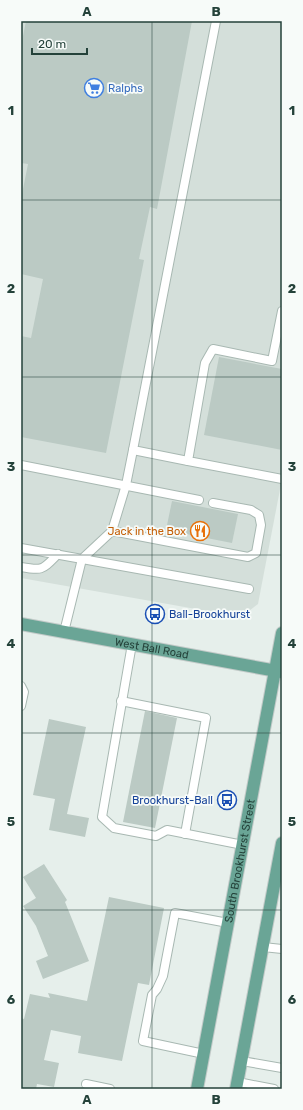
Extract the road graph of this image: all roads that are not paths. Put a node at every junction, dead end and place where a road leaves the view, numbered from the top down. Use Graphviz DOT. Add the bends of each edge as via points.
graph roads {
  1 [pos="216,21"];
  2 [pos="282,311"];
  3 [pos="133,450"];
  4 [pos="188,461"];
  5 [pos="21,465"];
  6 [pos="282,479"];
  7 [pos="126,484"];
  8 [pos="199,500"];
  9 [pos="213,503"];
  10 [pos="112,531"];
  11 [pos="21,548"];
  12 [pos="58,554"];
  13 [pos="82,559"];
  14 [pos="21,567"];
  15 [pos="249,589"];
  16 [pos="21,624"];
  17 [pos="64,632"];
  18 [pos="282,633"];
  19 [pos="132,644"];
  20 [pos="279,671"];
  21 [pos="21,686"];
  22 [pos="121,701"];
  23 [pos="21,706"];
  24 [pos="185,834"];
  25 [pos="282,843"];
  26 [pos="243,845"];
  27 [pos="228,923"];
  28 [pos="263,947"];
  29 [pos="282,949"];
  30 [pos="204,1054"];
  31 [pos="242,1061"];
  32 [pos="282,1068"];
  33 [pos="86,1084"];
  34 [pos="237,1085"];
  35 [pos="110,1089"];
  36 [pos="197,1089"];
  37 [pos="274,1089"];
  1 -- 3 [label="lane"];
  2 -- 4 [label="lane" via="272,361 213,349 205,363"];
  3 -- 4 [label="lane"];
  3 -- 7 [label="lane"];
  4 -- 6 [label="lane"];
  5 -- 7 [label="lane"];
  7 -- 8 [label="lane"];
  7 -- 10 [label="lane"];
  9 -- 10 [label="lane" via="251,510 259,516 261,526 256,552 248,556"];
  10 -- 13 [label="lane"];
  11 -- 12 [label="lane"];
  12 -- 13 [label="lane"];
  12 -- 14 [label="lane" via="45,567 38,570"];
  13 -- 15 [label="lane"];
  13 -- 17 [label="lane"];
  16 -- 17 [label="main road, West Ball Road"];
  17 -- 19 [label="main road, West Ball Road"];
  18 -- 20 [label="main road, South Brookhurst Street"];
  19 -- 20 [label="main road, West Ball Road"];
  19 -- 22 [label="lane"];
  20 -- 26 [label="main road, South Brookhurst Street"];
  21 -- 23 [label="lane" via="24,692"];
  22 -- 24 [label="lane" via="206,718"];
  22 -- 24 [label="lane" via="102,817 114,828 156,836 167,830"];
  24 -- 26 [label="lane"];
  25 -- 28 [label="main road"];
  26 -- 27 [label="main road, South Brookhurst Street"];
  27 -- 30 [label="main road, South Brookhurst Street"];
  27 -- 30 [label="lane" via="175,913 164,976 152,995 143,1041"];
  28 -- 29 [label="lane"];
  28 -- 31 [label="main road"];
  30 -- 36 [label="main road, South Brookhurst Street"];
  31 -- 32 [label="lane"];
  31 -- 34 [label="main road"];
  33 -- 35 [label="lane"];
  34 -- 37 [label="lane"];
}
